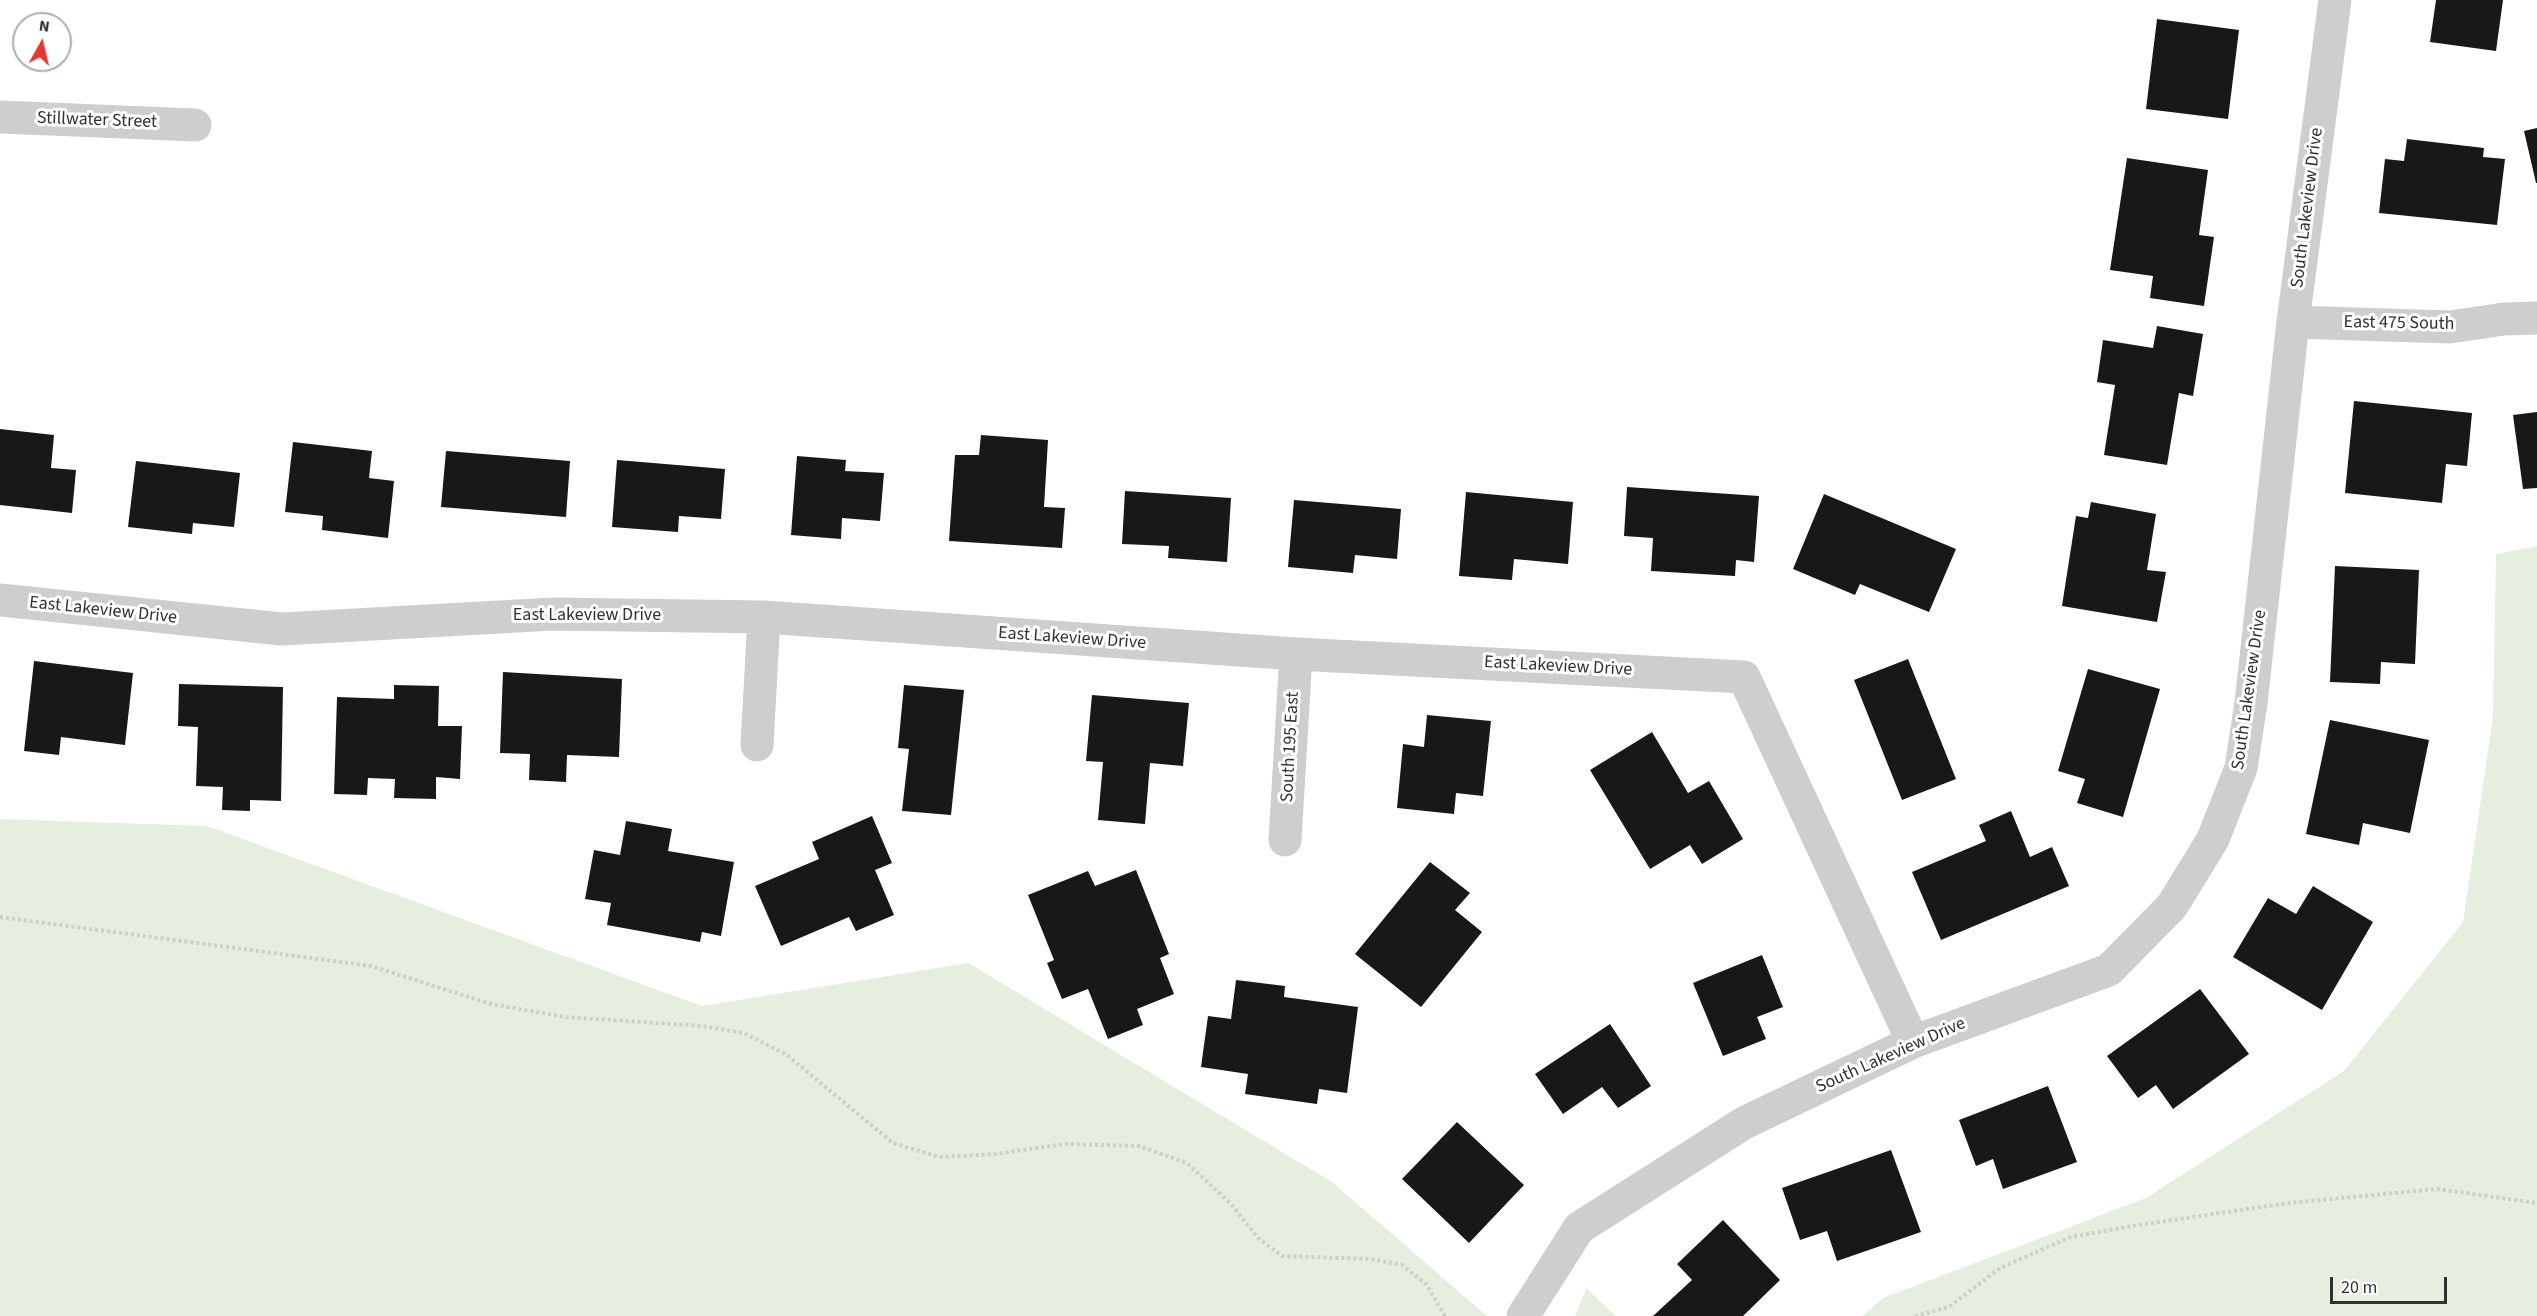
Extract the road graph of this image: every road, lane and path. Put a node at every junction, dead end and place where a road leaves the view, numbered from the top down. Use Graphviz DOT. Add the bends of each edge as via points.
graph roads {
  1 [pos="2335,0"];
  2 [pos="0,117"];
  3 [pos="195,125"];
  4 [pos="2537,318"];
  5 [pos="2293,322"];
  6 [pos="0,600"];
  7 [pos="765,617"];
  8 [pos="1296,654"];
  9 [pos="758,745"];
  10 [pos="1285,840"];
  11 [pos="0,917"];
  12 [pos="1913,1042"];
  13 [pos="2537,1203"];
  14 [pos="1445,1316"];
  15 [pos="1523,1316"];
  16 [pos="1915,1316"];
  1 -- 5 [label="street, South Lakeview Drive"];
  2 -- 3 [label="street, Stillwater Street"];
  4 -- 5 [label="street, East 475 South" via="2451,327"];
  5 -- 12 [label="street, South Lakeview Drive" via="2252,703 2241,768 2213,839 2172,906 2109,970"];
  6 -- 7 [label="street, East Lakeview Drive" via="282,629 554,614"];
  7 -- 8 [label="street, East Lakeview Drive"];
  7 -- 9 [label="street"];
  8 -- 10 [label="street, South 195 East"];
  8 -- 12 [label="street, East Lakeview Drive" via="1744,677"];
  11 -- 14 [label="path" via="371,966 491,1004 565,1017 702,1026 744,1033 787,1055 893,1143 939,1157 1064,1144 1139,1146 1186,1163 1232,1204 1258,1238 1282,1256 1371,1259 1402,1265 1425,1284"];
  12 -- 15 [label="street, South Lakeview Drive" via="1744,1123 1579,1228"];
  13 -- 16 [label="path" via="2437,1189 2289,1203 2138,1224 2071,1237 2000,1268 1949,1307"];
}
